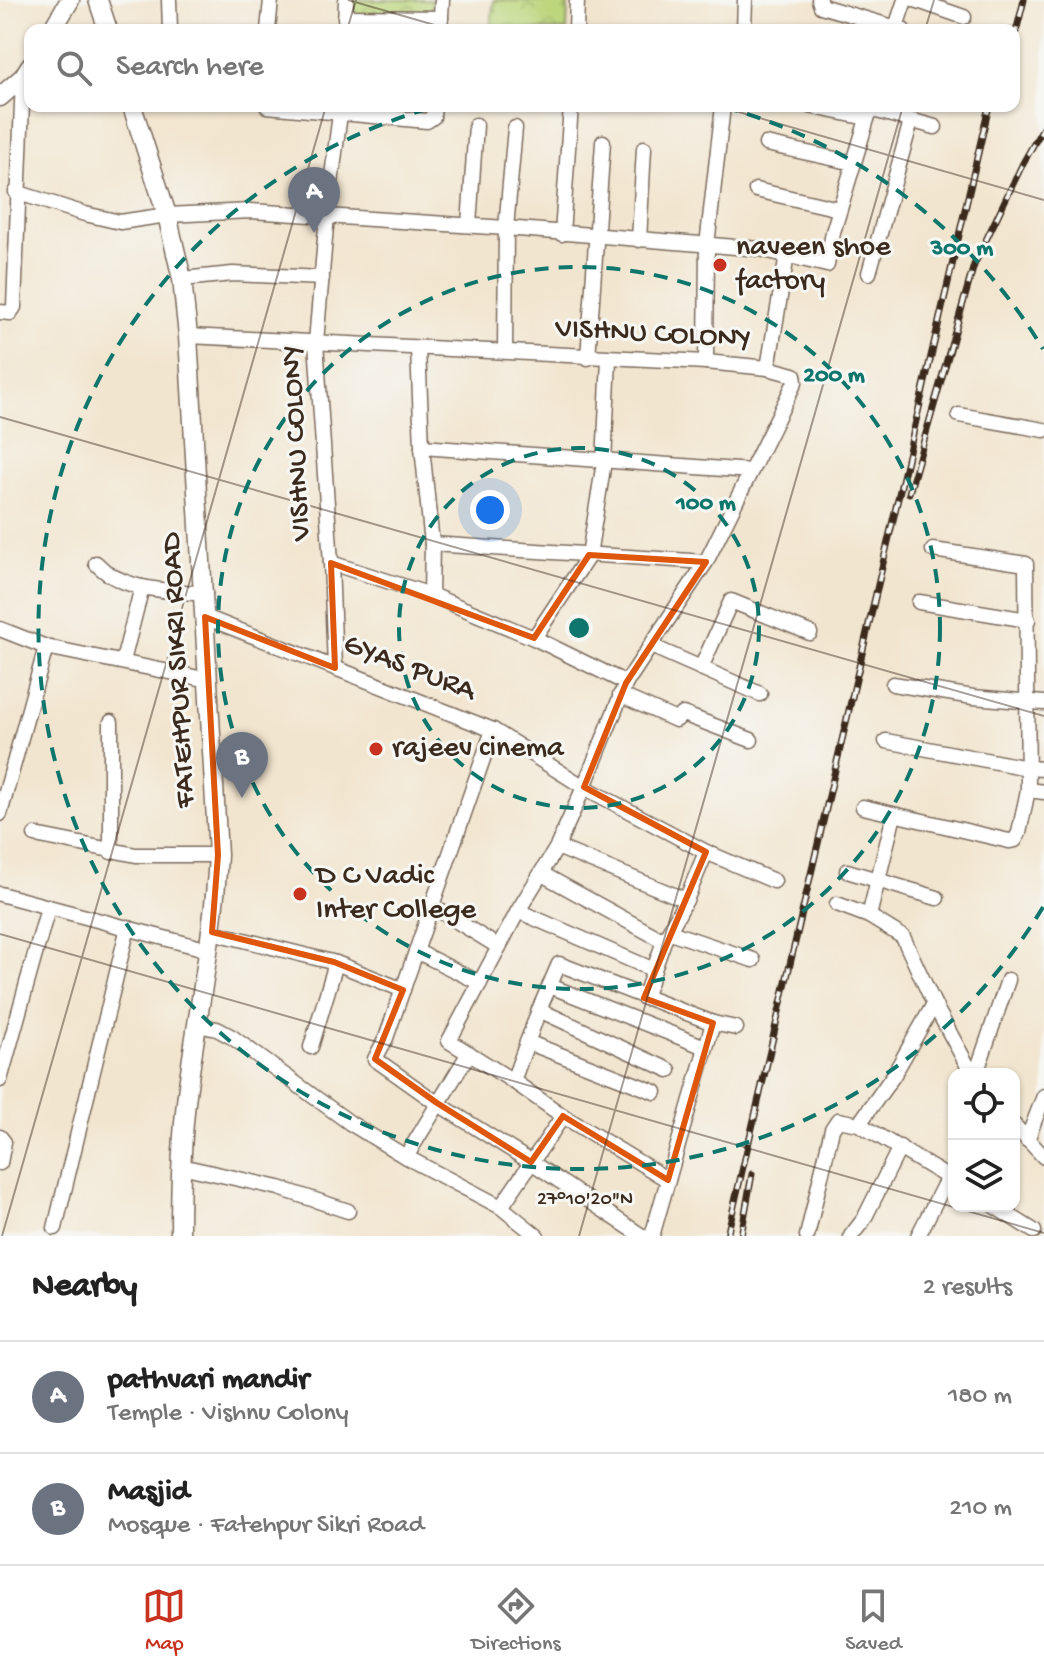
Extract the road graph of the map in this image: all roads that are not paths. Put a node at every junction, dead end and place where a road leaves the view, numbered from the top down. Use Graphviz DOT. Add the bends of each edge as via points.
graph roads {
  1 [pos="70,0"];
  2 [pos="98,0"];
  3 [pos="169,0"];
  4 [pos="271,0"];
  5 [pos="346,0"];
  6 [pos="442,0"];
  7 [pos="577,0"];
  8 [pos="745,0"];
  9 [pos="819,0"];
  10 [pos="905,0"];
  11 [pos="915,0"];
  12 [pos="964,17"];
  13 [pos="56,24"];
  14 [pos="106,24"];
  15 [pos="170,24"];
  16 [pos="269,24"];
  17 [pos="345,24"];
  18 [pos="440,24"];
  19 [pos="576,24"];
  20 [pos="744,24"];
  21 [pos="881,24"];
  22 [pos="899,24"];
  23 [pos="24,75"];
  24 [pos="0,97"];
  25 [pos="24,105"];
  26 [pos="134,112"];
  27 [pos="341,112"];
  28 [pos="357,112"];
  29 [pos="433,112"];
  30 [pos="570,112"];
  31 [pos="722,112"];
  32 [pos="869,112"];
  33 [pos="873,112"];
  34 [pos="911,121"];
  35 [pos="476,125"];
  36 [pos="935,127"];
  37 [pos="515,128"];
  38 [pos="603,142"];
  39 [pos="766,144"];
  40 [pos="644,148"];
  41 [pos="854,163"];
  42 [pos="756,190"];
  43 [pos="16,192"];
  44 [pos="839,209"];
  45 [pos="167,215"];
  46 [pos="327,215"];
  47 [pos="469,225"];
  48 [pos="506,228"];
  49 [pos="562,234"];
  50 [pos="595,235"];
  51 [pos="639,240"];
  52 [pos="707,245"];
  53 [pos="787,255"];
  54 [pos="869,273"];
  55 [pos="322,278"];
  56 [pos="182,279"];
  57 [pos="0,312"];
  58 [pos="188,336"];
  59 [pos="316,342"];
  60 [pos="418,348"];
  61 [pos="505,351"];
  62 [pos="588,358"];
  63 [pos="609,359"];
  64 [pos="706,362"];
  65 [pos="768,368"];
  66 [pos="959,415"];
  67 [pos="1044,430"];
  68 [pos="422,447"];
  69 [pos="604,462"];
  70 [pos="751,471"];
  71 [pos="432,544"];
  72 [pos="933,550"];
  73 [pos="589,555"];
  74 [pos="706,562"];
  75 [pos="96,563"];
  76 [pos="331,563"];
  77 [pos="142,587"];
  78 [pos="205,594"];
  79 [pos="431,595"];
  80 [pos="919,602"];
  81 [pos="205,617"];
  82 [pos="1028,620"];
  83 [pos="0,629"];
  84 [pos="810,633"];
  85 [pos="534,638"];
  86 [pos="651,646"];
  87 [pos="46,647"];
  88 [pos="123,661"];
  89 [pos="335,668"];
  90 [pos="701,668"];
  91 [pos="209,680"];
  92 [pos="893,684"];
  93 [pos="623,689"];
  94 [pos="760,694"];
  95 [pos="1028,703"];
  96 [pos="1044,703"];
  97 [pos="111,722"];
  98 [pos="493,730"];
  99 [pos="751,740"];
  100 [pos="886,741"];
  101 [pos="1028,768"];
  102 [pos="1044,769"];
  103 [pos="584,787"];
  104 [pos="1028,790"];
  105 [pos="1044,792"];
  106 [pos="863,807"];
  107 [pos="0,814"];
  108 [pos="894,815"];
  109 [pos="35,835"];
  110 [pos="557,847"];
  111 [pos="111,852"];
  112 [pos="706,852"];
  113 [pos="218,855"];
  114 [pos="847,871"];
  115 [pos="542,874"];
  116 [pos="879,880"];
  117 [pos="774,881"];
  118 [pos="0,894"];
  119 [pos="937,898"];
  120 [pos="686,900"];
  121 [pos="837,904"];
  122 [pos="432,906"];
  123 [pos="48,908"];
  124 [pos="518,911"];
  125 [pos="869,916"];
  126 [pos="128,927"];
  127 [pos="667,937"];
  128 [pos="210,941"];
  129 [pos="499,947"];
  130 [pos="416,951"];
  131 [pos="753,960"];
  132 [pos="336,963"];
  133 [pos="654,970"];
  134 [pos="1008,980"];
  135 [pos="480,983"];
  136 [pos="550,986"];
  137 [pos="403,990"];
  138 [pos="644,998"];
  139 [pos="934,1004"];
  140 [pos="539,1010"];
  141 [pos="713,1023"];
  142 [pos="197,1025"];
  143 [pos="736,1028"];
  144 [pos="527,1042"];
  145 [pos="311,1047"];
  146 [pos="705,1047"];
  147 [pos="469,1053"];
  148 [pos="971,1068"];
  149 [pos="976,1068"];
  150 [pos="669,1070"];
  151 [pos="1,1074"];
  152 [pos="513,1081"];
  153 [pos="655,1092"];
  154 [pos="1044,1096"];
  155 [pos="437,1103"];
  156 [pos="563,1116"];
  157 [pos="859,1124"];
  158 [pos="1020,1132"];
  159 [pos="0,1137"];
  160 [pos="1027,1140"];
  161 [pos="900,1147"];
  162 [pos="406,1157"];
  163 [pos="1044,1157"];
  164 [pos="531,1162"];
  165 [pos="0,1163"];
  166 [pos="181,1166"];
  167 [pos="948,1177"];
  168 [pos="668,1180"];
  169 [pos="948,1184"];
  170 [pos="501,1207"];
  171 [pos="348,1211"];
  172 [pos="1003,1212"];
  173 [pos="55,1228"];
  174 [pos="1035,1234"];
  175 [pos="180,1236"];
  176 [pos="537,1236"];
  177 [pos="642,1236"];
  178 [pos="652,1236"];
  179 [pos="807,1236"];
  180 [pos="851,1236"];
  181 [pos="918,1236"];
  1 -- 13 [label="main road"];
  2 -- 14 [label="main road"];
  3 -- 15 [label="street"];
  4 -- 16 [label="street"];
  5 -- 17 [label="street"];
  6 -- 18 [label="street"];
  7 -- 19 [label="street"];
  8 -- 20 [label="street"];
  9 -- 21 [label="street" via="821,6"];
  10 -- 22 [label="street"];
  11 -- 12 [label="street"];
  17 -- 18 [label="street"];
  23 -- 24 [label="main road"];
  25 -- 43 [label="street"];
  26 -- 45 [label="main road, FATEHPUR SIKRI ROAD"];
  27 -- 46 [label="street, VISHNU COLONY"];
  28 -- 29 [label="street" via="427,121"];
  30 -- 49 [label="street"];
  31 -- 52 [label="street"];
  32 -- 41 [label="street"];
  33 -- 34 [label="street"];
  34 -- 36 [label="street"];
  34 -- 54 [label="street"];
  35 -- 47 [label="street"];
  37 -- 48 [label="street"];
  38 -- 50 [label="street"];
  39 -- 41 [label="street"];
  40 -- 51 [label="street"];
  41 -- 44 [label="street"];
  42 -- 44 [label="street"];
  43 -- 45 [label="street" via="120,222"];
  43 -- 57 [label="street" via="14,307 10,313"];
  44 -- 53 [label="street" via="827,265"];
  45 -- 46 [label="street"];
  45 -- 56 [label="main road, FATEHPUR SIKRI ROAD"];
  46 -- 47 [label="street"];
  46 -- 55 [label="street, VISHNU COLONY"];
  47 -- 48 [label="street"];
  48 -- 49 [label="street"];
  48 -- 61 [label="street"];
  49 -- 50 [label="street"];
  50 -- 51 [label="street"];
  50 -- 62 [label="street"];
  51 -- 52 [label="street"];
  52 -- 53 [label="street"];
  52 -- 64 [label="street"];
  53 -- 65 [label="street"];
  55 -- 56 [label="street" via="233,274"];
  55 -- 59 [label="street, VISHNU COLONY"];
  56 -- 58 [label="main road, FATEHPUR SIKRI ROAD"];
  58 -- 59 [label="street, VISHNU COLONY"];
  58 -- 78 [label="main road, FATEHPUR SIKRI ROAD"];
  59 -- 60 [label="street, VISHNU COLONY"];
  59 -- 76 [label="street, VISHNU COLONY"];
  60 -- 61 [label="street, VISHNU COLONY"];
  60 -- 68 [label="street"];
  61 -- 62 [label="street, VISHNU COLONY"];
  62 -- 63 [label="street, VISHNU COLONY"];
  63 -- 64 [label="street, VISHNU COLONY"];
  63 -- 69 [label="street"];
  64 -- 65 [label="street, VISHNU COLONY"];
  65 -- 70 [label="street, VISHNU COLONY" via="791,373 795,382"];
  66 -- 67 [label="street"];
  68 -- 69 [label="street"];
  68 -- 71 [label="street"];
  69 -- 70 [label="street"];
  69 -- 73 [label="street"];
  70 -- 74 [label="street, VISHNU COLONY"];
  71 -- 73 [label="street"];
  71 -- 79 [label="street"];
  72 -- 82 [label="street" via="1023,561"];
  73 -- 74 [label="street"];
  73 -- 85 [label="street"];
  74 -- 86 [label="street, VISHNU COLONY"];
  75 -- 77 [label="street" via="111,576"];
  76 -- 79 [label="street"];
  76 -- 89 [label="street, VISHNU COLONY"];
  77 -- 78 [label="street"];
  77 -- 88 [label="street"];
  78 -- 81 [label="main road, FATEHPUR SIKRI ROAD"];
  79 -- 85 [label="street"];
  80 -- 82 [label="street"];
  81 -- 89 [label="street, GYAS PURA"];
  81 -- 91 [label="main road, FATEHPUR SIKRI ROAD"];
  82 -- 95 [label="street"];
  83 -- 87 [label="street"];
  84 -- 90 [label="street" via="731,601"];
  85 -- 93 [label="street"];
  86 -- 90 [label="street"];
  86 -- 93 [label="street, VISHNU COLONY"];
  87 -- 88 [label="street"];
  87 -- 107 [label="street"];
  88 -- 91 [label="street"];
  89 -- 98 [label="street, GYAS PURA"];
  90 -- 94 [label="street"];
  91 -- 113 [label="main road, FATEHPUR SIKRI ROAD"];
  92 -- 95 [label="street"];
  93 -- 99 [label="street" via="676,720 683,714"];
  93 -- 103 [label="street, VISHNU COLONY"];
  95 -- 96 [label="street"];
  95 -- 101 [label="street"];
  97 -- 111 [label="street"];
  98 -- 103 [label="street, GYAS PURA"];
  98 -- 122 [label="street"];
  100 -- 101 [label="street"];
  101 -- 102 [label="street"];
  101 -- 104 [label="street"];
  103 -- 110 [label="street, VISHNU COLONY"];
  103 -- 112 [label="street, GYAS PURA"];
  104 -- 105 [label="street"];
  104 -- 108 [label="street" via="1015,840"];
  106 -- 108 [label="street"];
  108 -- 116 [label="street"];
  109 -- 111 [label="street"];
  110 -- 115 [label="street, VISHNU COLONY"];
  110 -- 120 [label="street"];
  111 -- 113 [label="street"];
  112 -- 117 [label="street, GYAS PURA"];
  112 -- 120 [label="street"];
  113 -- 128 [label="main road, FATEHPUR SIKRI ROAD"];
  114 -- 116 [label="street"];
  115 -- 124 [label="street, VISHNU COLONY"];
  115 -- 127 [label="street"];
  116 -- 119 [label="street"];
  116 -- 125 [label="street"];
  118 -- 123 [label="street"];
  120 -- 127 [label="street"];
  121 -- 125 [label="street"];
  122 -- 129 [label="street"];
  122 -- 130 [label="street"];
  123 -- 126 [label="street"];
  123 -- 151 [label="street"];
  124 -- 129 [label="street, VISHNU COLONY"];
  124 -- 133 [label="street"];
  125 -- 139 [label="street" via="903,937"];
  126 -- 128 [label="street"];
  126 -- 173 [label="street"];
  127 -- 131 [label="street"];
  127 -- 133 [label="street"];
  128 -- 132 [label="street"];
  128 -- 142 [label="main road, FATEHPUR SIKRI ROAD"];
  129 -- 135 [label="street, VISHNU COLONY"];
  130 -- 135 [label="street"];
  130 -- 137 [label="street"];
  132 -- 137 [label="street"];
  132 -- 145 [label="street"];
  133 -- 138 [label="street"];
  134 -- 149 [label="street"];
  135 -- 147 [label="street, VISHNU COLONY" via="449,1041"];
  136 -- 138 [label="street" via="563,964"];
  136 -- 140 [label="street"];
  136 -- 146 [label="street"];
  137 -- 155 [label="street" via="375,1059"];
  138 -- 141 [label="street"];
  139 -- 148 [label="street"];
  139 -- 157 [label="street"];
  140 -- 144 [label="street"];
  140 -- 150 [label="street"];
  141 -- 143 [label="street"];
  141 -- 146 [label="street"];
  142 -- 162 [label="street" via="232,1037"];
  142 -- 166 [label="main road, FATEHPUR SIKRI ROAD"];
  144 -- 152 [label="street"];
  144 -- 153 [label="street"];
  146 -- 168 [label="street"];
  147 -- 152 [label="street"];
  147 -- 155 [label="street"];
  152 -- 156 [label="street"];
  154 -- 160 [label="street"];
  155 -- 162 [label="street"];
  155 -- 164 [label="street"];
  156 -- 164 [label="street"];
  156 -- 168 [label="street"];
  157 -- 161 [label="street"];
  157 -- 179 [label="street" via="843,1119 833,1125"];
  158 -- 160 [label="street"];
  159 -- 165 [label="street"];
  160 -- 163 [label="street"];
  161 -- 167 [label="street"];
  161 -- 180 [label="street"];
  162 -- 170 [label="street"];
  164 -- 170 [label="street"];
  164 -- 177 [label="street"];
  166 -- 171 [label="street" via="279,1188"];
  166 -- 175 [label="main road, FATEHPUR SIKRI ROAD"];
  168 -- 178 [label="street"];
  169 -- 181 [label="street"];
  170 -- 176 [label="street"];
  172 -- 174 [label="street"];
}
